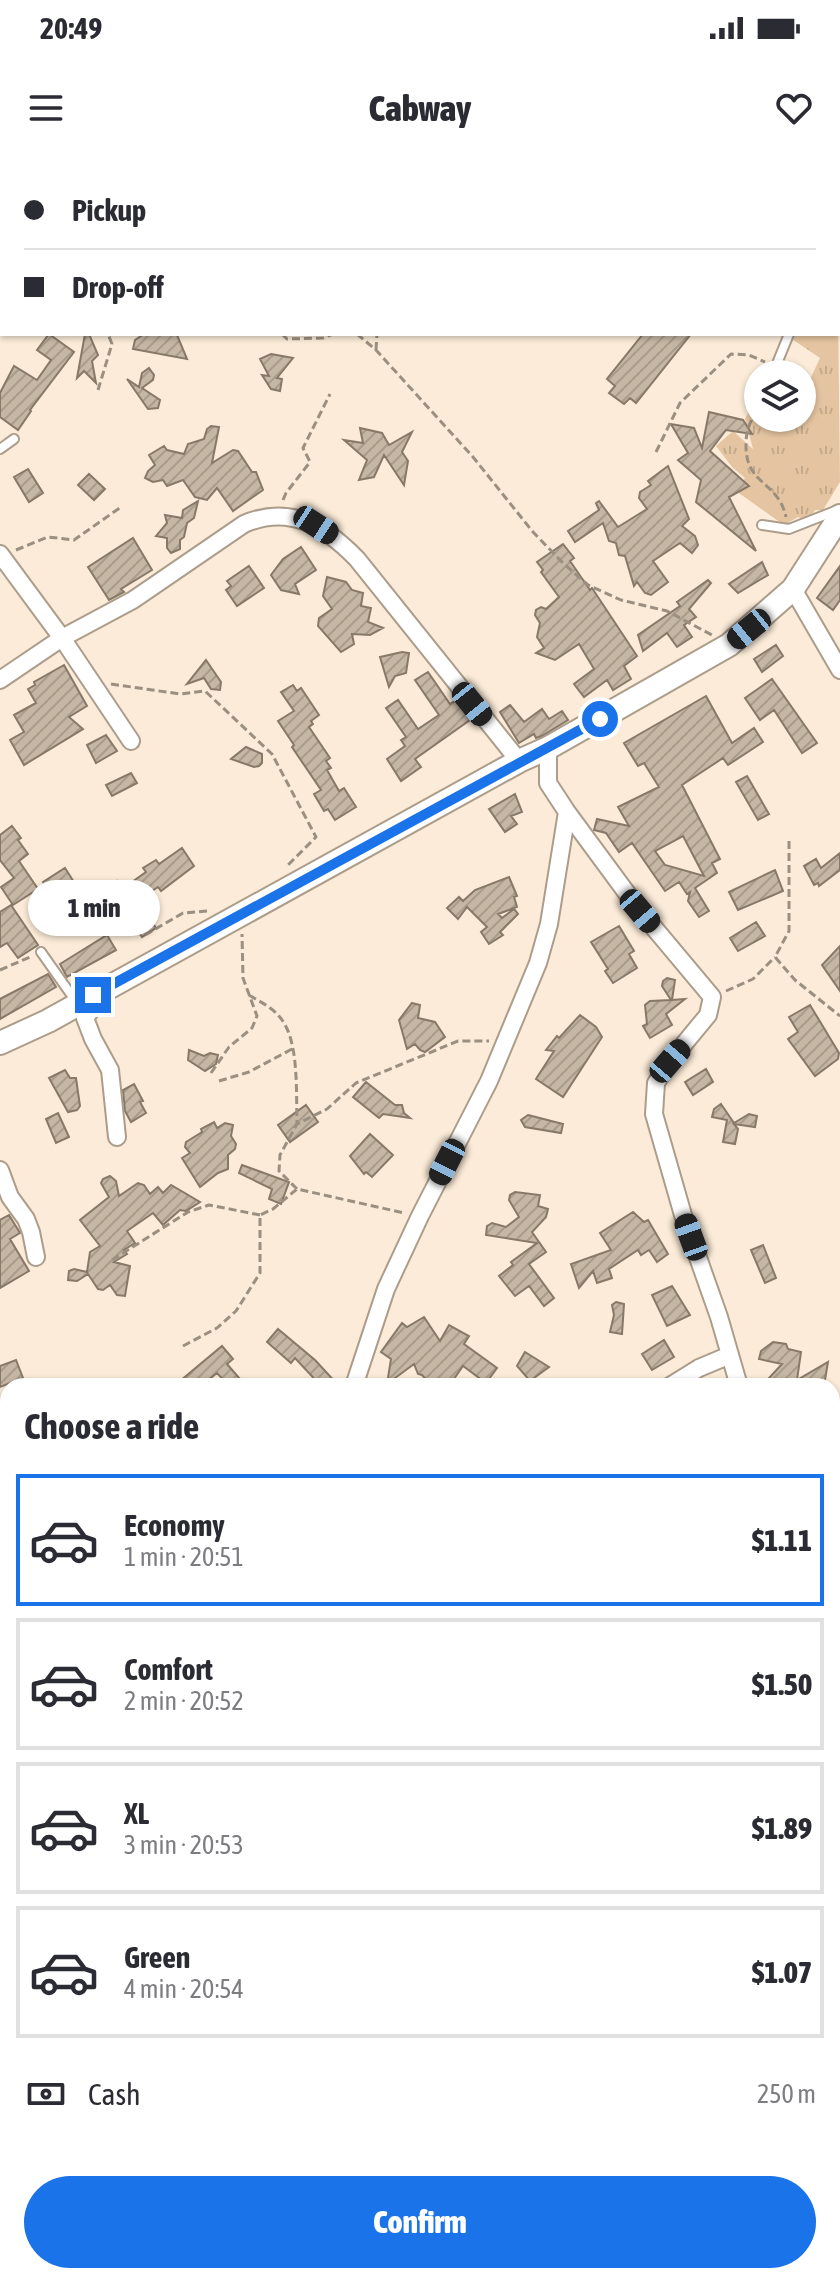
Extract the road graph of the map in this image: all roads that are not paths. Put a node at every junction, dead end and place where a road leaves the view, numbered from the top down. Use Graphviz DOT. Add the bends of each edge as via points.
graph roads {
  1 [pos="788,336"];
  2 [pos="778,360"];
  3 [pos="14,439"];
  4 [pos="0,449"];
  5 [pos="840,510"];
  6 [pos="840,516"];
  7 [pos="762,525"];
  8 [pos="1,555"];
  9 [pos="793,589"];
  10 [pos="62,638"];
  11 [pos="840,670"];
  12 [pos="0,680"];
  13 [pos="131,741"];
  14 [pos="548,748"];
  15 [pos="519,761"];
  16 [pos="567,812"];
  17 [pos="41,952"];
  18 [pos="108,986"];
  19 [pos="77,1004"];
  20 [pos="0,1043"];
  21 [pos="117,1137"];
  22 [pos="0,1170"];
  23 [pos="36,1257"];
  24 [pos="730,1355"];
  25 [pos="354,1378"];
  26 [pos="683,1378"];
  27 [pos="737,1378"];
  1 -- 2 [label="lane"];
  3 -- 4 [label="lane"];
  5 -- 7 [label="lane" via="789,529"];
  6 -- 9 [label="street"];
  8 -- 10 [label="street"];
  9 -- 11 [label="street"];
  9 -- 14 [label="street" via="729,645"];
  10 -- 12 [label="street"];
  10 -- 13 [label="street"];
  10 -- 15 [label="street" via="133,600 261,516 316,525 338,539"];
  14 -- 15 [label="street"];
  14 -- 16 [label="street" via="548,783"];
  15 -- 18 [label="street"];
  16 -- 24 [label="street" via="712,997 708,1015 656,1083 654,1114"];
  16 -- 25 [label="street" via="538,963 509,1037 386,1289"];
  17 -- 19 [label="lane"];
  18 -- 19 [label="street"];
  18 -- 21 [label="street" via="85,1018 110,1070"];
  19 -- 20 [label="street"];
  22 -- 23 [label="street" via="26,1219"];
  24 -- 26 [label="street"];
  24 -- 27 [label="street"];
}
